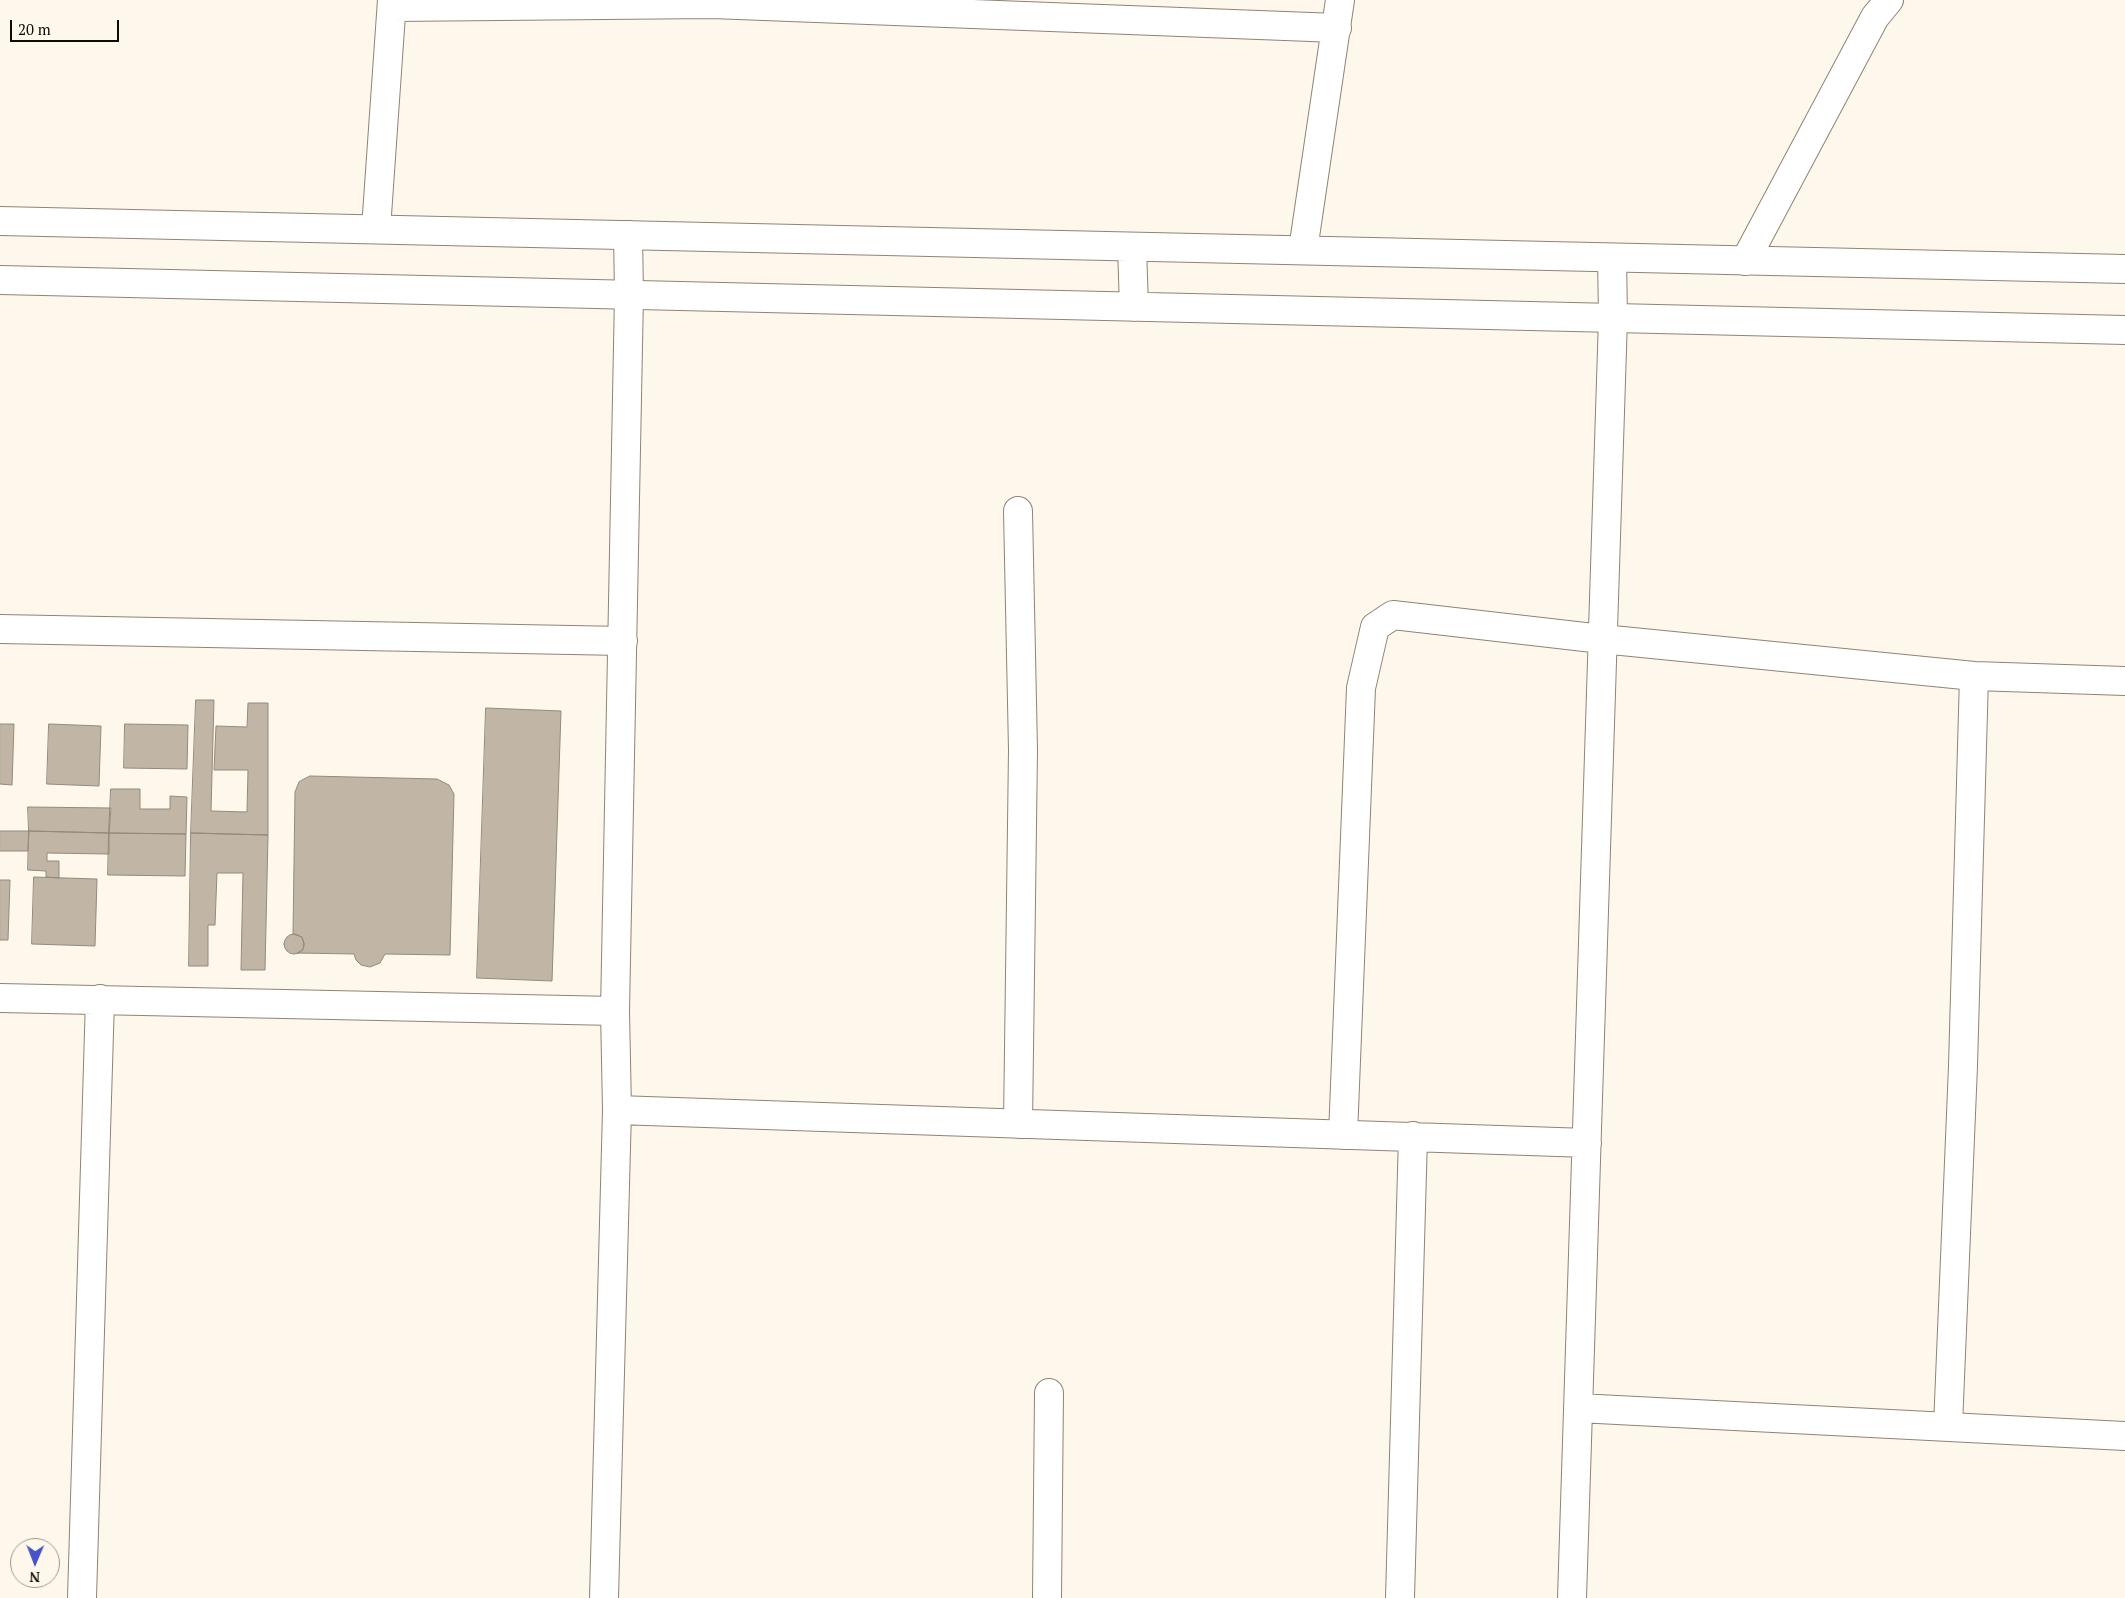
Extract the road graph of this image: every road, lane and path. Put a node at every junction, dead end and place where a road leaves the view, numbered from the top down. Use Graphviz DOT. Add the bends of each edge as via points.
graph roads {
  1 [pos="1340,0"];
  2 [pos="1889,0"];
  3 [pos="712,2"];
  4 [pos="392,4"];
  5 [pos="1337,28"];
  6 [pos="0,221"];
  7 [pos="376,229"];
  8 [pos="628,235"];
  9 [pos="1132,247"];
  10 [pos="1303,250"];
  11 [pos="1612,258"];
  12 [pos="1745,260"];
  13 [pos="2125,269"];
  14 [pos="0,280"];
  15 [pos="629,295"];
  16 [pos="1134,307"];
  17 [pos="1613,318"];
  18 [pos="2125,330"];
  19 [pos="1018,511"];
  20 [pos="0,629"];
  21 [pos="1602,639"];
  22 [pos="623,641"];
  23 [pos="1974,676"];
  24 [pos="2125,681"];
  25 [pos="0,998"];
  26 [pos="100,999"];
  27 [pos="615,1011"];
  28 [pos="617,1110"];
  29 [pos="1018,1124"];
  30 [pos="1343,1135"];
  31 [pos="1413,1136"];
  32 [pos="1586,1143"];
  33 [pos="1050,1393"];
  34 [pos="1578,1408"];
  35 [pos="1948,1426"];
  36 [pos="2125,1436"];
  37 [pos="82,1598"];
  38 [pos="604,1598"];
  39 [pos="1046,1598"];
  40 [pos="1400,1598"];
  41 [pos="1572,1598"];
  1 -- 5 [label="street"];
  2 -- 12 [label="street" via="1875,17"];
  3 -- 4 [label="street"];
  3 -- 5 [label="street"];
  4 -- 7 [label="street"];
  5 -- 10 [label="street"];
  6 -- 7 [label="street"];
  7 -- 8 [label="street"];
  8 -- 9 [label="street"];
  8 -- 15 [label="street"];
  9 -- 10 [label="street"];
  9 -- 16 [label="street"];
  10 -- 11 [label="street"];
  11 -- 12 [label="street"];
  11 -- 17 [label="street"];
  12 -- 13 [label="street"];
  14 -- 15 [label="street"];
  15 -- 16 [label="street"];
  15 -- 22 [label="street"];
  16 -- 17 [label="street"];
  17 -- 18 [label="street"];
  17 -- 21 [label="street"];
  19 -- 29 [label="street" via="1023,750"];
  20 -- 22 [label="street"];
  21 -- 23 [label="street"];
  21 -- 30 [label="street" via="1393,615 1375,628 1361,688"];
  21 -- 32 [label="street"];
  22 -- 27 [label="street"];
  23 -- 24 [label="street"];
  23 -- 35 [label="street" via="1963,1066"];
  25 -- 26 [label="street"];
  26 -- 27 [label="street"];
  26 -- 37 [label="street"];
  27 -- 28 [label="street"];
  28 -- 29 [label="street"];
  28 -- 38 [label="street"];
  29 -- 30 [label="street"];
  30 -- 31 [label="street"];
  31 -- 32 [label="street"];
  31 -- 40 [label="street"];
  32 -- 34 [label="street"];
  33 -- 39 [label="street"];
  34 -- 35 [label="street"];
  34 -- 41 [label="street"];
  35 -- 36 [label="street"];
}
